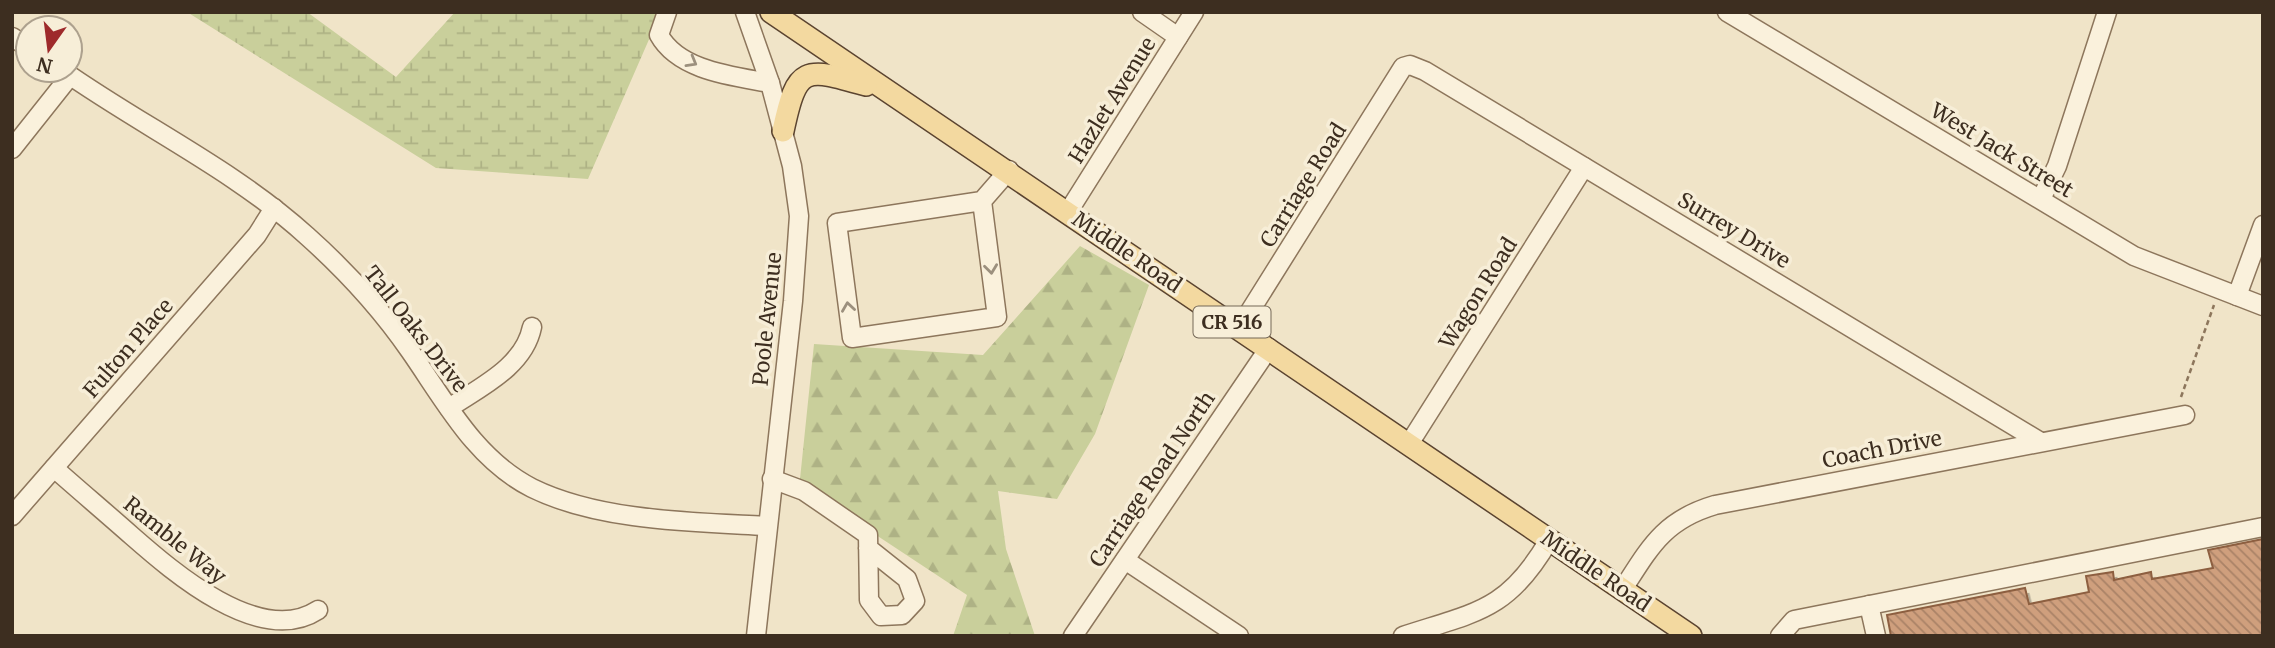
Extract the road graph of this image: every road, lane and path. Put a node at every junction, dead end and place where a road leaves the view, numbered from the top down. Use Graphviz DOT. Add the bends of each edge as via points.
graph roads {
  1 [pos="667,12"];
  2 [pos="746,12"];
  3 [pos="771,12"];
  4 [pos="1142,12"];
  5 [pos="1194,12"];
  6 [pos="1727,12"];
  7 [pos="2107,12"];
  8 [pos="1178,37"];
  9 [pos="1404,67"];
  10 [pos="770,83"];
  11 [pos="60,84"];
  12 [pos="83,84"];
  13 [pos="886,91"];
  14 [pos="783,131"];
  15 [pos="12,149"];
  16 [pos="1584,167"];
  17 [pos="1009,170"];
  18 [pos="2041,199"];
  19 [pos="982,201"];
  20 [pos="274,208"];
  21 [pos="1068,212"];
  22 [pos="2263,225"];
  23 [pos="2220,289"];
  24 [pos="2237,296"];
  25 [pos="2263,306"];
  26 [pos="532,327"];
  27 [pos="1240,327"];
  28 [pos="1269,348"];
  29 [pos="449,408"];
  30 [pos="2180,416"];
  31 [pos="2039,442"];
  32 [pos="1409,444"];
  33 [pos="54,468"];
  34 [pos="772,479"];
  35 [pos="12,516"];
  36 [pos="766,526"];
  37 [pos="2263,527"];
  38 [pos="1549,540"];
  39 [pos="868,548"];
  40 [pos="1125,560"];
  41 [pos="1623,589"];
  42 [pos="1869,605"];
  43 [pos="318,610"];
  44 [pos="756,636"];
  45 [pos="1073,636"];
  46 [pos="1239,636"];
  47 [pos="1403,636"];
  48 [pos="1691,636"];
  49 [pos="1780,636"];
  50 [pos="1876,636"];
  1 -- 10 [label="street, one-way" via="659,35 686,60 708,71"];
  2 -- 10 [label="street, Poole Avenue"];
  3 -- 13 [label="main road, Middle Road / CR 516"];
  4 -- 8 [label="street"];
  5 -- 8 [label="street, Hazlet Avenue"];
  6 -- 18 [label="street, West Jack Street"];
  7 -- 18 [label="street" via="2057,166"];
  8 -- 21 [label="street, Hazlet Avenue"];
  9 -- 16 [label="street, Surrey Drive" via="1425,71"];
  9 -- 27 [label="street, Carriage Road"];
  10 -- 14 [label="street, Poole Avenue"];
  11 -- 15 [label="street" via="50,105"];
  12 -- 20 [label="street, Tall Oaks Drive"];
  13 -- 14 [label="main road" via="814,73 791,92"];
  13 -- 17 [label="main road, Middle Road / CR 516"];
  14 -- 34 [label="street, Poole Avenue" via="797,190 798,242"];
  16 -- 31 [label="street, Surrey Drive"];
  16 -- 32 [label="street, Wagon Road"];
  17 -- 19 [label="street"];
  17 -- 21 [label="main road, Middle Road / CR 516"];
  18 -- 23 [label="street, West Jack Street" via="2134,256"];
  19 -- 19 [label="street, one-way" via="997,317 852,338 837,223"];
  20 -- 29 [label="street, Tall Oaks Drive" via="361,290"];
  20 -- 33 [label="street, Fulton Place" via="257,235"];
  21 -- 27 [label="main road, Middle Road / CR 516"];
  22 -- 24 [label="street"];
  23 -- 24 [label="street, West Jack Street"];
  23 -- 30 [label="path"];
  24 -- 25 [label="street, West Jack Street"];
  26 -- 29 [label="street" via="523,351 506,369"];
  27 -- 28 [label="main road, Middle Road / CR 516"];
  28 -- 32 [label="main road, Middle Road / CR 516"];
  28 -- 40 [label="street, Carriage Road North"];
  29 -- 36 [label="street, Tall Oaks Drive" via="488,456 517,480 559,499 611,512"];
  30 -- 31 [label="street, Coach Drive"];
  31 -- 41 [label="street, Coach Drive" via="1696,511 1660,535"];
  32 -- 38 [label="main road, Middle Road / CR 516"];
  33 -- 35 [label="street, Fulton Place"];
  33 -- 43 [label="street, Ramble Way" via="184,582 218,604 267,623 284,624"];
  34 -- 36 [label="street, Poole Avenue"];
  34 -- 39 [label="street" via="804,491 869,535"];
  36 -- 44 [label="street, Poole Avenue"];
  37 -- 42 [label="street"];
  38 -- 41 [label="main road, Middle Road / CR 516"];
  38 -- 47 [label="street" via="1531,572 1507,595 1472,614"];
  40 -- 45 [label="street, Carriage Road North"];
  40 -- 46 [label="street"];
  41 -- 48 [label="main road, Middle Road / CR 516"];
  42 -- 49 [label="street" via="1794,620"];
  42 -- 50 [label="street"];
}
